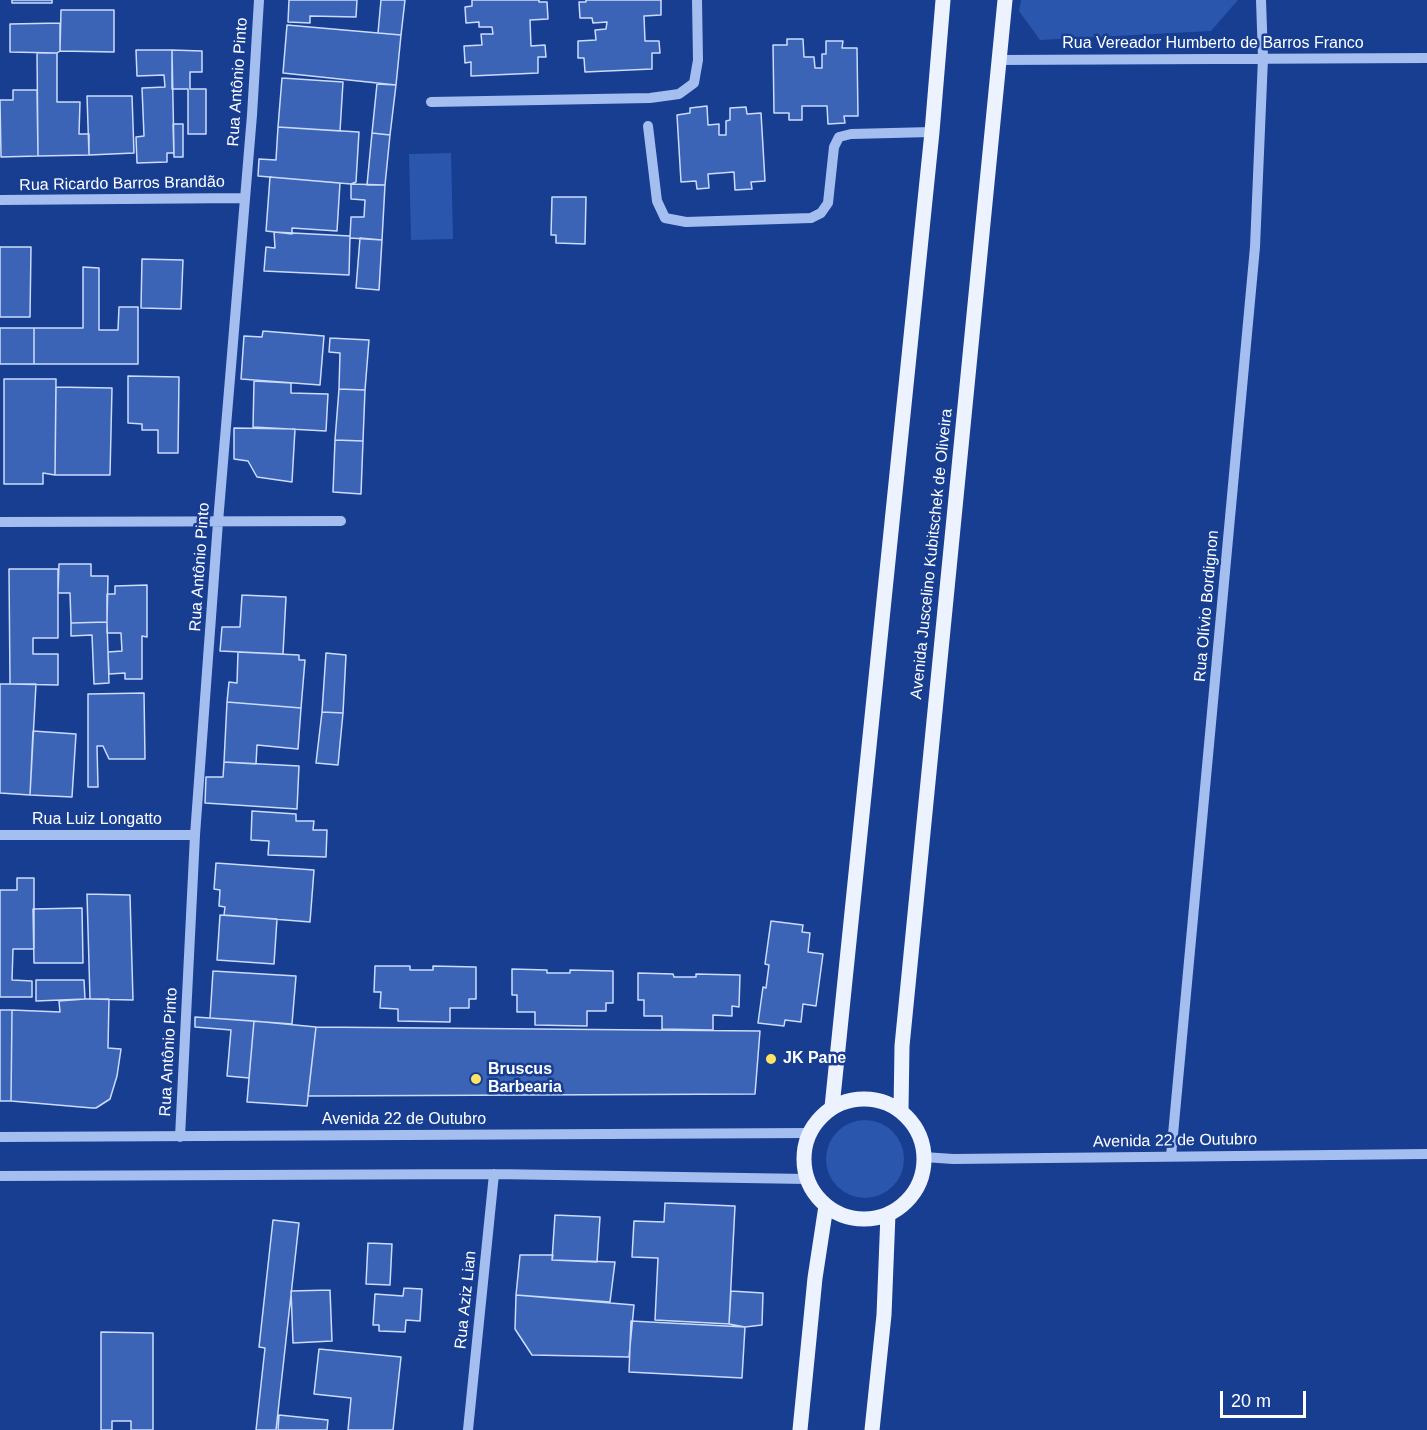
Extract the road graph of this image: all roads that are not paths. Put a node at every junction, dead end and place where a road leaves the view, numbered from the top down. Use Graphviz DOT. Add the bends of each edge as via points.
graph roads {
  1 [pos="258,0"];
  2 [pos="697,0"];
  3 [pos="943,0"];
  4 [pos="1005,0"];
  5 [pos="1261,0"];
  6 [pos="1263,58"];
  7 [pos="1427,58"];
  8 [pos="999,60"];
  9 [pos="431,102"];
  10 [pos="648,126"];
  11 [pos="932,132"];
  12 [pos="244,198"];
  13 [pos="0,200"];
  14 [pos="341,521"];
  15 [pos="0,522"];
  16 [pos="218,522"];
  17 [pos="0,835"];
  18 [pos="195,836"];
  19 [pos="832,1107"];
  20 [pos="902,1111"];
  21 [pos="809,1133"];
  22 [pos="0,1137"];
  23 [pos="180,1137"];
  24 [pos="1427,1154"];
  25 [pos="1171,1156"];
  26 [pos="924,1157"];
  27 [pos="494,1174"];
  28 [pos="0,1176"];
  29 [pos="807,1179"];
  30 [pos="826,1206"];
  31 [pos="888,1214"];
  32 [pos="468,1430"];
  33 [pos="800,1430"];
  34 [pos="872,1430"];
  1 -- 12 [label="street, Rua Antônio Pinto"];
  2 -- 9 [label="street" via="698,60 694,83 679,94 650,98"];
  3 -- 11 [label="main road"];
  4 -- 8 [label="main road, Avenida Juscelino Kubitschek de Oliveira"];
  5 -- 6 [label="street, Rua Olívio Bordignon"];
  6 -- 7 [label="street, Rua Vereador Humberto de Barros Franco"];
  6 -- 8 [label="street, Rua Vereador Humberto de Barros Franco"];
  6 -- 25 [label="street, Rua Olívio Bordignon" via="1255,247"];
  8 -- 20 [label="main road, Avenida Juscelino Kubitschek de Oliveira" via="902,1046"];
  10 -- 11 [label="street" via="657,201 665,218 686,222 811,218 828,203 834,147 839,137"];
  11 -- 19 [label="main road"];
  12 -- 13 [label="street, Rua Ricardo Barros Brandão"];
  12 -- 16 [label="street, Rua Antônio Pinto"];
  14 -- 16 [label="street"];
  15 -- 16 [label="street"];
  16 -- 18 [label="street, Rua Antônio Pinto"];
  17 -- 18 [label="street, Rua Luiz Longatto"];
  18 -- 23 [label="street, Rua Antônio Pinto"];
  19 -- 20 [label="main road" via="867,1098"];
  19 -- 21 [label="main road" via="818,1118"];
  20 -- 26 [label="main road" via="918,1131"];
  21 -- 23 [label="street, Avenida 22 de Outubro"];
  21 -- 29 [label="main road" via="803,1161"];
  22 -- 23 [label="street, Avenida 22 de Outubro"];
  24 -- 25 [label="street, Avenida 22 de Outubro"];
  25 -- 26 [label="street, Avenida 22 de Outubro"];
  26 -- 31 [label="main road" via="923,1171 911,1197"];
  27 -- 28 [label="street"];
  27 -- 29 [label="street"];
  27 -- 32 [label="street, Rua Aziz Lian"];
  29 -- 30 [label="main road"];
  30 -- 31 [label="main road" via="862,1220"];
  30 -- 33 [label="main road"];
  31 -- 34 [label="main road" via="884,1315"];
}
